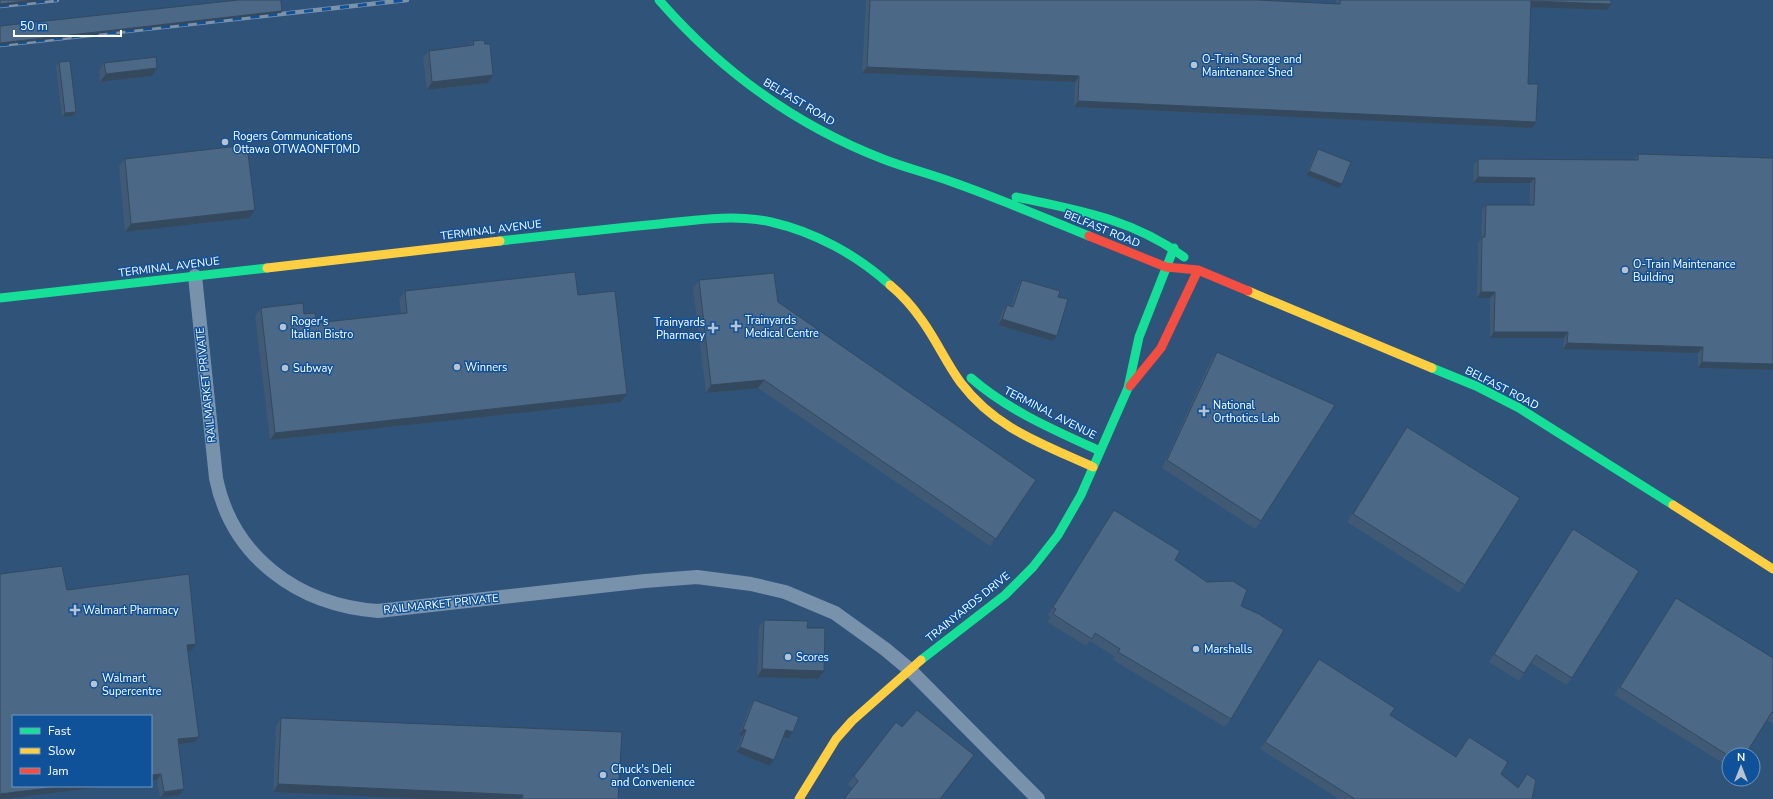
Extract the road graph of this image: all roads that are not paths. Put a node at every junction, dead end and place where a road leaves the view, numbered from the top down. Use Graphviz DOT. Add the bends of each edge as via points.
graph roads {
  1 [pos="659,0"];
  2 [pos="954,183"];
  3 [pos="1174,248"];
  4 [pos="1166,267"];
  5 [pos="1198,270"];
  6 [pos="195,276"];
  7 [pos="0,298"];
  8 [pos="938,347"];
  9 [pos="1128,388"];
  10 [pos="1100,452"];
  11 [pos="1093,467"];
  12 [pos="1773,569"];
  13 [pos="909,669"];
  14 [pos="799,799"];
  15 [pos="1038,799"];
  1 -- 2 [label="street, BELFAST ROAD" via="693,39 741,80 792,114 875,156"];
  2 -- 3 [label="street, BELFAST ROAD" via="1101,216 1143,231"];
  2 -- 4 [label="street, BELFAST ROAD"];
  3 -- 4 [label="street, TRAINYARDS DRIVE"];
  3 -- 5 [label="street, BELFAST ROAD"];
  4 -- 5 [label="street, BELFAST ROAD"];
  4 -- 9 [label="street, TRAINYARDS DRIVE" via="1139,337"];
  5 -- 9 [label="street, TRAINYARDS DRIVE" via="1161,348"];
  5 -- 12 [label="street, BELFAST ROAD" via="1476,386 1562,434"];
  6 -- 7 [label="street, TERMINAL AVENUE"];
  6 -- 8 [label="street, TERMINAL AVENUE" via="567,233 698,220 748,219 784,224 801,230 851,256 876,273 908,301"];
  6 -- 13 [label="street, RAILMARKET PRIVATE" via="216,478 221,499 231,522 255,557 296,587 347,607 391,610 645,581 697,577 717,579 785,592 835,613 868,635"];
  8 -- 10 [label="street, TERMINAL AVENUE" via="1002,403"];
  8 -- 11 [label="street, TERMINAL AVENUE" via="964,386 990,414 1022,434"];
  9 -- 10 [label="street, TRAINYARDS DRIVE"];
  10 -- 11 [label="street, TRAINYARDS DRIVE"];
  11 -- 13 [label="street, TRAINYARDS DRIVE" via="1066,523 1033,568 1005,596"];
  13 -- 14 [label="street, TRAINYARDS DRIVE" via="836,739"];
  13 -- 15 [label="street, RAILMARKET PRIVATE"];
}
